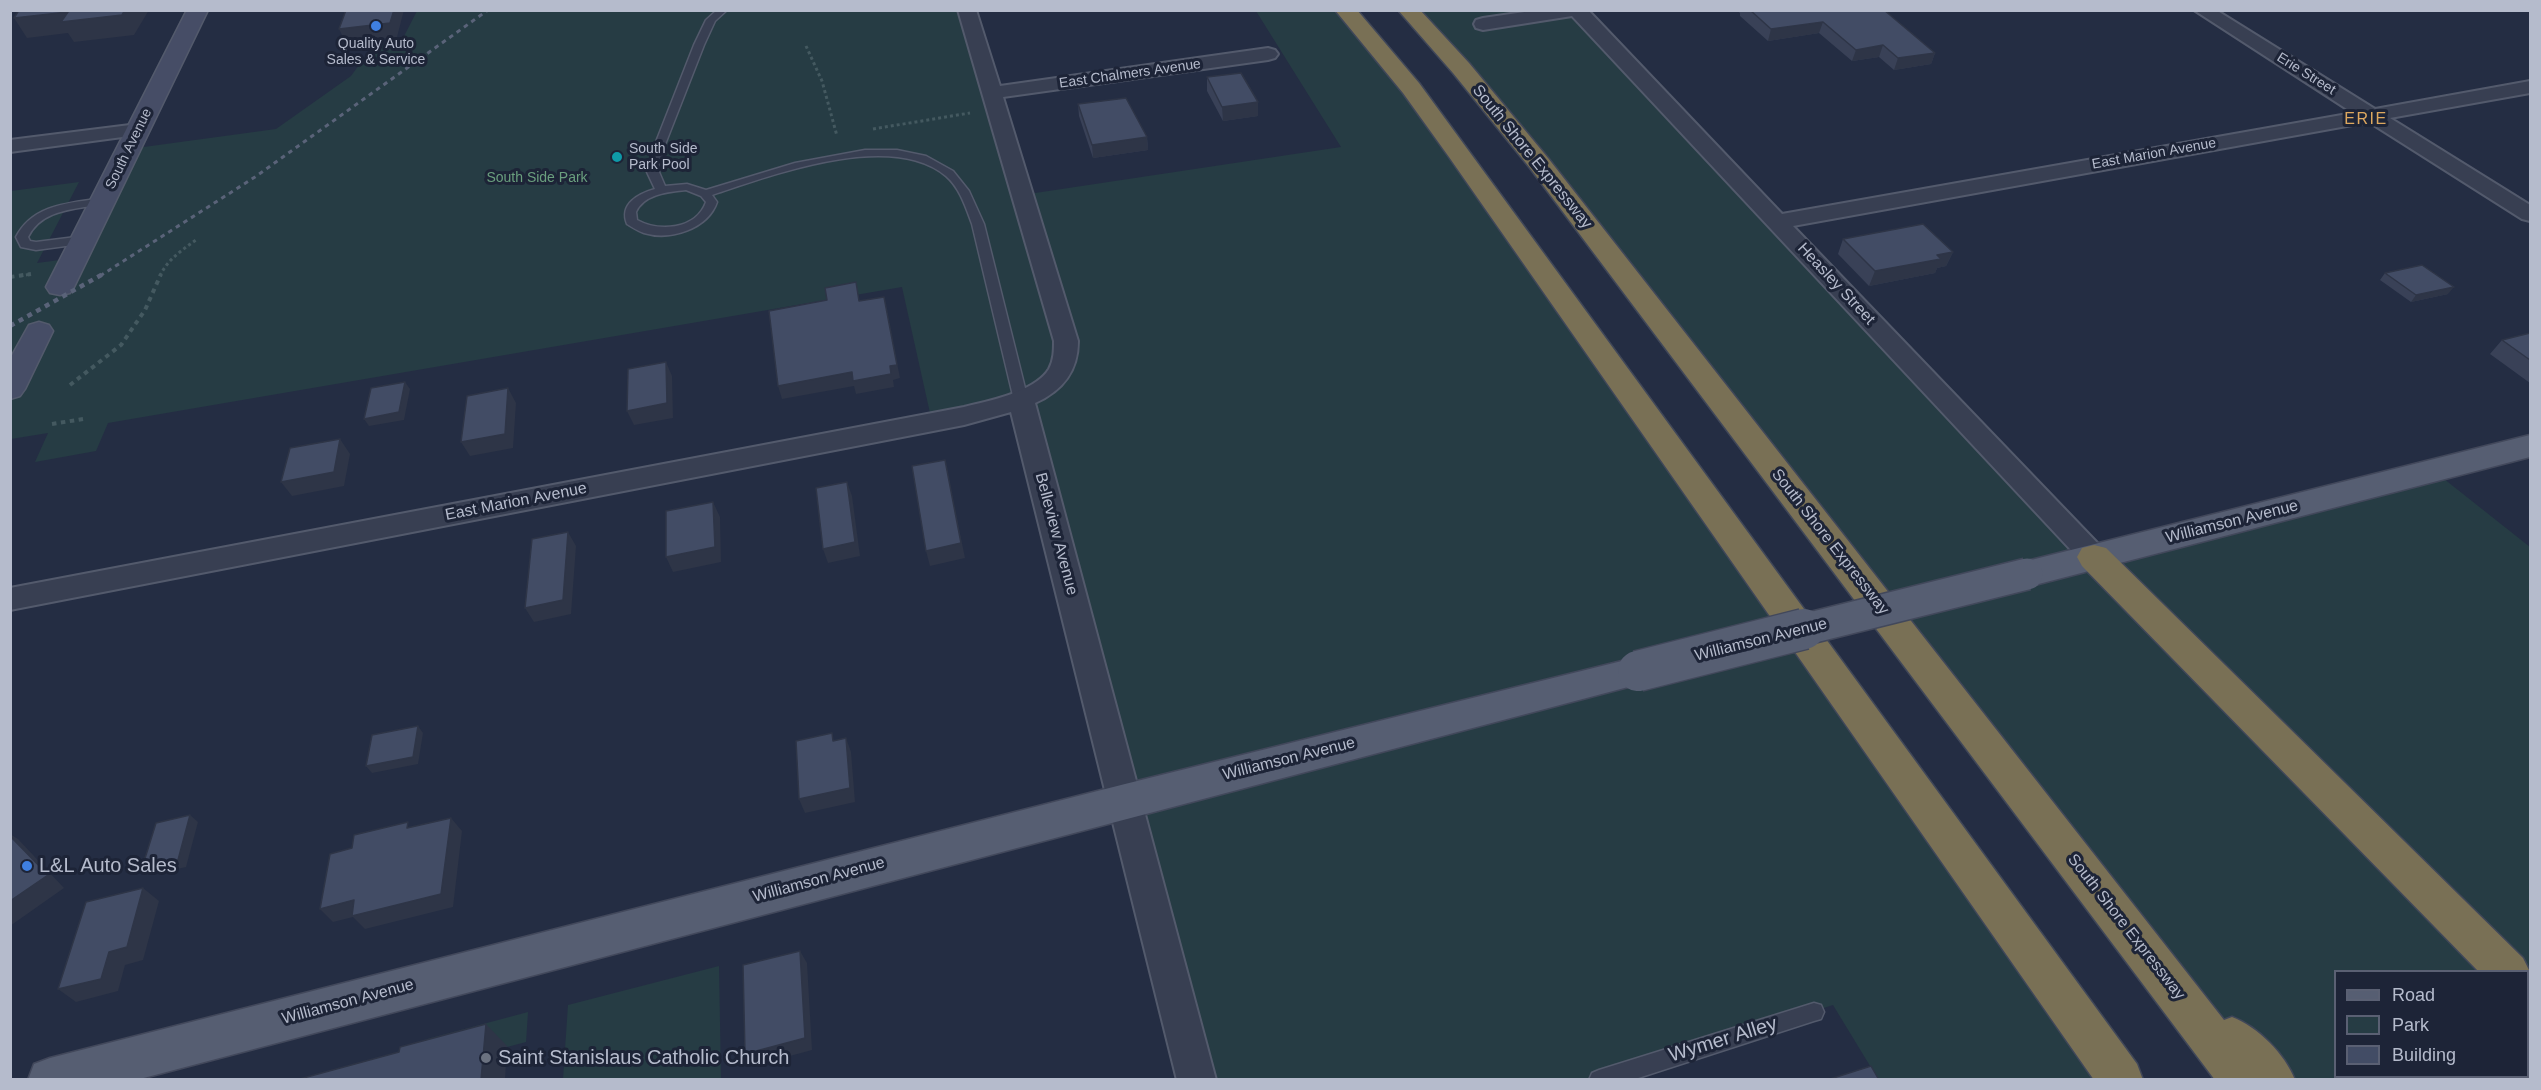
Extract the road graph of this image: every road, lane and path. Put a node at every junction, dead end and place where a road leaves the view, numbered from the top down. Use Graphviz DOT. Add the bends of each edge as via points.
graph roads {
  1 [pos="198,10"];
  2 [pos="723,10"];
  3 [pos="966,10"];
  4 [pos="1345,10"];
  5 [pos="1408,10"];
  6 [pos="2204,10"];
  7 [pos="1577,11"];
  8 [pos="1483,24"];
  9 [pos="806,46"];
  10 [pos="1268,54"];
  11 [pos="2530,87"];
  12 [pos="985,102"];
  13 [pos="2372,115"];
  14 [pos="914,122"];
  15 [pos="138,130"];
  16 [pos="838,139"];
  17 [pos="10,146"];
  18 [pos="661,190"];
  19 [pos="707,193"];
  20 [pos="103,201"];
  21 [pos="2530,214"];
  22 [pos="1777,222"];
  23 [pos="84,240"];
  24 [pos="196,240"];
  25 [pos="60,287"];
  26 [pos="39,331"];
  27 [pos="70,385"];
  28 [pos="10,389"];
  29 [pos="1021,400"];
  30 [pos="83,419"];
  31 [pos="52,424"];
  32 [pos="2530,446"];
  33 [pos="2094,557"];
  34 [pos="10,599"];
  35 [pos="1125,801"];
  36 [pos="2130,933"];
  37 [pos="2506,970"];
  38 [pos="1814,1012"];
  39 [pos="50,1080"];
  40 [pos="1197,1080"];
  41 [pos="1599,1080"];
  42 [pos="2121,1080"];
  43 [pos="2243,1080"];
  44 [pos="2273,1080"];
  1 -- 15 [label="main road, South Avenue"];
  2 -- 18 [label="lane" via="711,20 699,45 661,142 654,172"];
  3 -- 12 [label="street"];
  4 -- 42 [label="highway" via="1411,88 1458,152"];
  5 -- 36 [label="highway, South Shore Expressway" via="1539,163"];
  6 -- 13 [label="street, Erie Street"];
  7 -- 8 [label="street"];
  7 -- 22 [label="street, Heasley Street"];
  9 -- 16 [label="path" via="822,81"];
  10 -- 12 [label="street, East Chalmers Avenue"];
  11 -- 13 [label="street, East Marion Avenue"];
  12 -- 14 [label="path"];
  12 -- 29 [label="street" via="1066,341 1061,371"];
  13 -- 21 [label="street, Erie Street"];
  13 -- 22 [label="street, East Marion Avenue"];
  15 -- 17 [label="street"];
  15 -- 20 [label="main road, South Avenue"];
  18 -- 19 [label="lane" via="687,187"];
  18 -- 19 [label="lane" via="632,208 629,215 637,227 667,231 699,221 712,207"];
  19 -- 29 [label="lane" via="769,172 844,156 895,154 935,164 957,182 978,224"];
  20 -- 23 [label="main road, South Avenue"];
  20 -- 23 [label="lane" via="51,210 33,220 22,237 25,244 36,246"];
  22 -- 33 [label="street, Heasley Street"];
  23 -- 25 [label="main road, South Avenue"];
  24 -- 27 [label="path" via="163,269 145,310 121,345"];
  26 -- 28 [label="main road"];
  29 -- 34 [label="street, East Marion Avenue" via="964,416"];
  29 -- 35 [label="street, Belleview Avenue"];
  30 -- 31 [label="path"];
  32 -- 33 [label="main road, Williamson Avenue"];
  33 -- 35 [label="main road, Williamson Avenue, bridge"];
  33 -- 37 [label="highway"];
  35 -- 39 [label="main road, Williamson Avenue"];
  35 -- 40 [label="street, Belleview Avenue"];
  36 -- 43 [label="highway, South Shore Expressway"];
  36 -- 44 [label="highway"];
  38 -- 41 [label="lane, Wymer Alley"];
}
